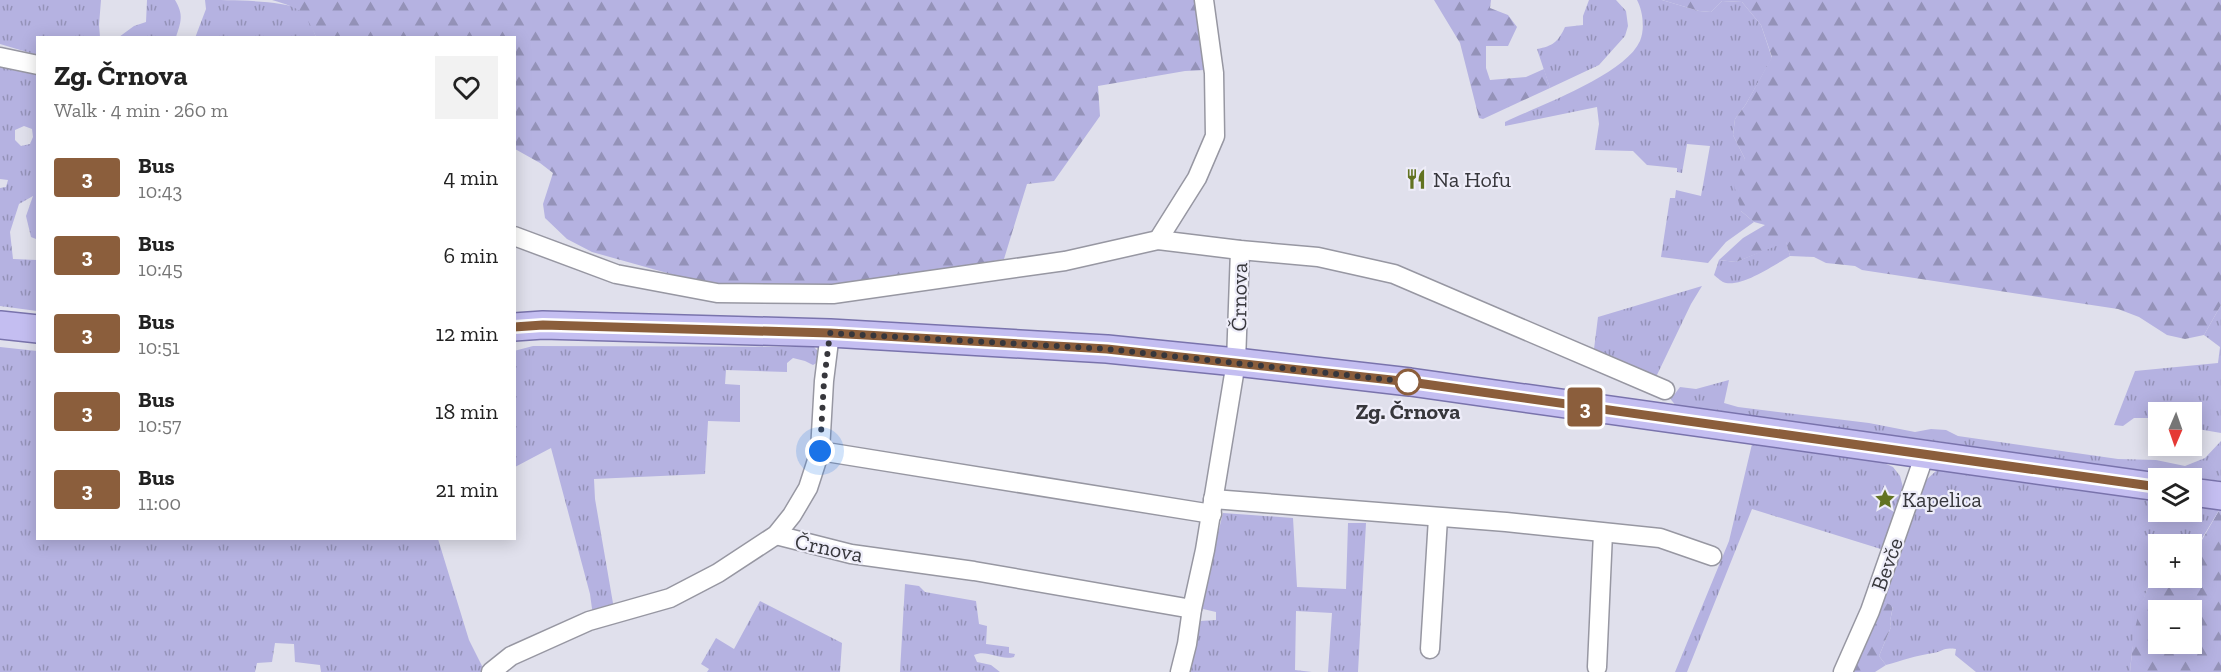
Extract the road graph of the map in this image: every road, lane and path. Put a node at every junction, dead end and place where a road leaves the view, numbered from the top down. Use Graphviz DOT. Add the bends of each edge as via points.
graph roads {
  1 [pos="1204,0"];
  2 [pos="0,57"];
  3 [pos="36,65"];
  4 [pos="516,237"];
  5 [pos="1158,240"];
  6 [pos="1239,250"];
  7 [pos="0,325"];
  8 [pos="516,327"];
  9 [pos="36,329"];
  10 [pos="830,333"];
  11 [pos="1236,362"];
  12 [pos="1665,390"];
  13 [pos="820,451"];
  14 [pos="1925,454"];
  15 [pos="2148,487"];
  16 [pos="2202,493"];
  17 [pos="2221,496"];
  18 [pos="1212,507"];
  19 [pos="1438,518"];
  20 [pos="1603,533"];
  21 [pos="776,535"];
  22 [pos="1712,556"];
  23 [pos="1192,609"];
  24 [pos="1430,649"];
  25 [pos="1597,667"];
  26 [pos="491,672"];
  27 [pos="1180,672"];
  28 [pos="1843,672"];
  1 -- 5 [label="street" via="1214,73 1215,136 1197,178"];
  2 -- 3 [label="street"];
  4 -- 5 [label="street, Črnova" via="616,274 717,293 810,294 1065,261"];
  5 -- 6 [label="street, Črnova"];
  6 -- 11 [label="street, Črnova"];
  6 -- 12 [label="street" via="1318,257 1394,274"];
  7 -- 9 [label="main road"];
  8 -- 10 [label="main road"];
  10 -- 11 [label="main road" via="1107,349"];
  10 -- 13 [label="street, Črnova"];
  11 -- 14 [label="main road" via="1410,382"];
  11 -- 18 [label="street, Črnova"];
  13 -- 18 [label="street"];
  13 -- 21 [label="street, Črnova" via="808,488"];
  14 -- 15 [label="main road"];
  14 -- 28 [label="street, Bevče" via="1870,611"];
  16 -- 17 [label="main road"];
  18 -- 19 [label="street"];
  18 -- 23 [label="street, Črnova"];
  19 -- 20 [label="street"];
  19 -- 24 [label="street"];
  20 -- 22 [label="street" via="1660,538"];
  20 -- 25 [label="street"];
  21 -- 23 [label="street, Črnova" via="851,554"];
  21 -- 26 [label="street" via="718,573 670,598 589,621 511,657"];
  23 -- 27 [label="street, Črnova"];
}
